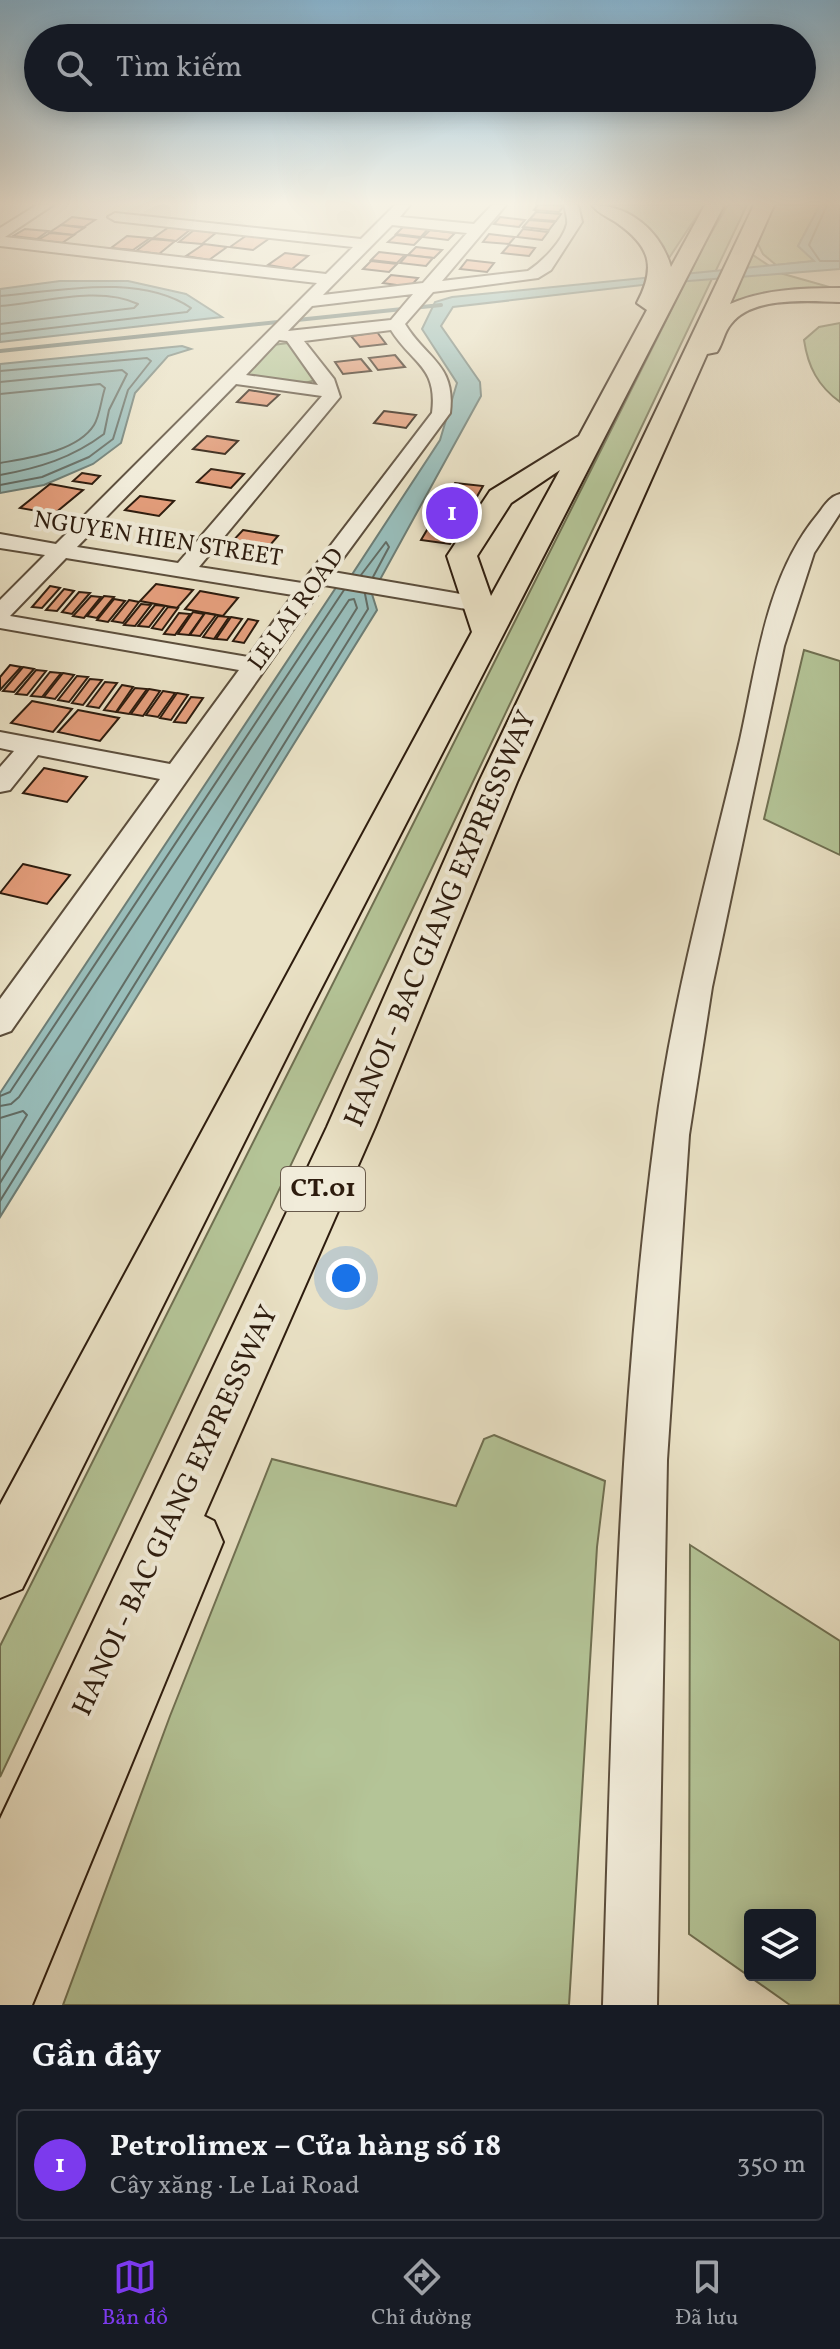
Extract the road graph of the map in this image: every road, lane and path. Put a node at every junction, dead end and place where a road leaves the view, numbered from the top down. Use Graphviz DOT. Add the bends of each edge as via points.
graph roads {
  1 [pos="311,299"];
  2 [pos="399,299"];
  3 [pos="415,299"];
  4 [pos="650,299"];
  5 [pos="663,299"];
  6 [pos="721,299"];
  7 [pos="779,299"];
  8 [pos="397,321"];
  9 [pos="290,324"];
  10 [pos="231,378"];
  11 [pos="614,389"];
  12 [pos="331,392"];
  13 [pos="587,441"];
  14 [pos="638,477"];
  15 [pos="840,500"];
  16 [pos="0,541"];
  17 [pos="59,550"];
  18 [pos="184,570"];
  19 [pos="314,584"];
  20 [pos="0,613"];
  21 [pos="483,618"];
  22 [pos="0,621"];
  23 [pos="0,638"];
  24 [pos="249,675"];
  25 [pos="0,740"];
  26 [pos="32,746"];
  27 [pos="179,774"];
  28 [pos="0,784"];
  29 [pos="0,1023"];
  30 [pos="351,1127"];
  31 [pos="0,1567"];
  32 [pos="0,1898"];
  33 [pos="0,1992"];
  34 [pos="630,2005"];
  1 -- 9 [label="street"];
  2 -- 9 [label="street"];
  3 -- 8 [label="street"];
  4 -- 11 [label="highway" via="618,358"];
  5 -- 11 [label="highway"];
  6 -- 14 [label="highway, HANOI - BAC GIANG EXPRESSWAY / CT.01"];
  7 -- 14 [label="highway" via="722,319 667,446"];
  8 -- 9 [label="street"];
  8 -- 19 [label="street, LE LAI ROAD" via="441,380 441,413"];
  9 -- 10 [label="street"];
  9 -- 12 [label="street"];
  10 -- 12 [label="street"];
  10 -- 17 [label="street"];
  11 -- 13 [label="highway"];
  12 -- 18 [label="street"];
  13 -- 21 [label="highway"];
  13 -- 21 [label="highway" via="500,497 462,556"];
  14 -- 30 [label="highway, HANOI - BAC GIANG EXPRESSWAY / CT.01" via="498,782"];
  15 -- 34 [label="street" via="810,537 787,595 714,901 673,1133 647,1429"];
  16 -- 17 [label="street, NGUYEN HIEN STREET"];
  17 -- 18 [label="street, NGUYEN HIEN STREET"];
  17 -- 20 [label="street"];
  18 -- 19 [label="street, NGUYEN HIEN STREET"];
  19 -- 21 [label="street, NGUYEN HIEN STREET" via="387,588"];
  19 -- 24 [label="street, LE LAI ROAD"];
  21 -- 31 [label="highway"];
  22 -- 24 [label="street"];
  23 -- 24 [label="street"];
  24 -- 27 [label="street, LE LAI ROAD"];
  25 -- 26 [label="street"];
  26 -- 27 [label="street"];
  26 -- 28 [label="street"];
  27 -- 29 [label="street, LE LAI ROAD"];
  30 -- 32 [label="highway, HANOI - BAC GIANG EXPRESSWAY / CT.01"];
  30 -- 33 [label="highway" via="311,1249 151,1644"];
}
